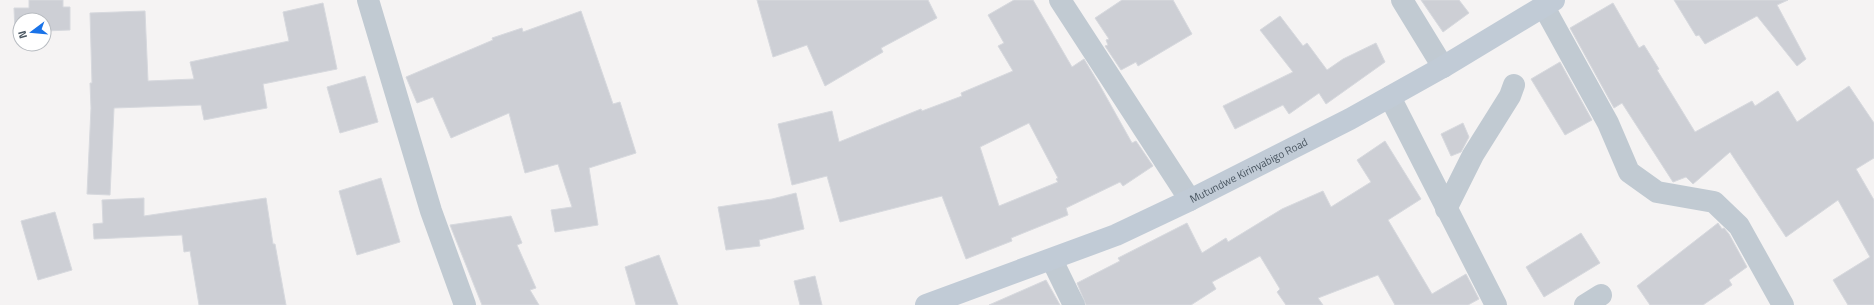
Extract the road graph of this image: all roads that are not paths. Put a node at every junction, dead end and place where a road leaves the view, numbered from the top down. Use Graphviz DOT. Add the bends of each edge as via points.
graph roads {
  1 [pos="368,0"];
  2 [pos="1060,0"];
  3 [pos="1402,0"];
  4 [pos="1549,4"];
  5 [pos="1443,67"];
  6 [pos="1514,85"];
  7 [pos="1390,97"];
  8 [pos="1190,200"];
  9 [pos="1446,209"];
  10 [pos="1052,260"];
  11 [pos="465,305"];
  12 [pos="926,305"];
  13 [pos="1074,305"];
  14 [pos="1496,305"];
  15 [pos="1783,305"];
  1 -- 11 [label="street" via="431,211"];
  2 -- 8 [label="street"];
  3 -- 5 [label="street"];
  4 -- 5 [label="street, Mutundwe Kirinyabigo Road"];
  4 -- 15 [label="street" via="1608,123 1629,172 1657,192 1714,202 1740,226"];
  5 -- 7 [label="street, Mutundwe Kirinyabigo Road"];
  6 -- 9 [label="street" via="1510,96 1473,155"];
  7 -- 8 [label="street, Mutundwe Kirinyabigo Road"];
  7 -- 9 [label="street"];
  8 -- 10 [label="street, Mutundwe Kirinyabigo Road" via="1116,235"];
  9 -- 14 [label="street"];
  10 -- 12 [label="street, Mutundwe Kirinyabigo Road"];
  10 -- 13 [label="street"];
}
